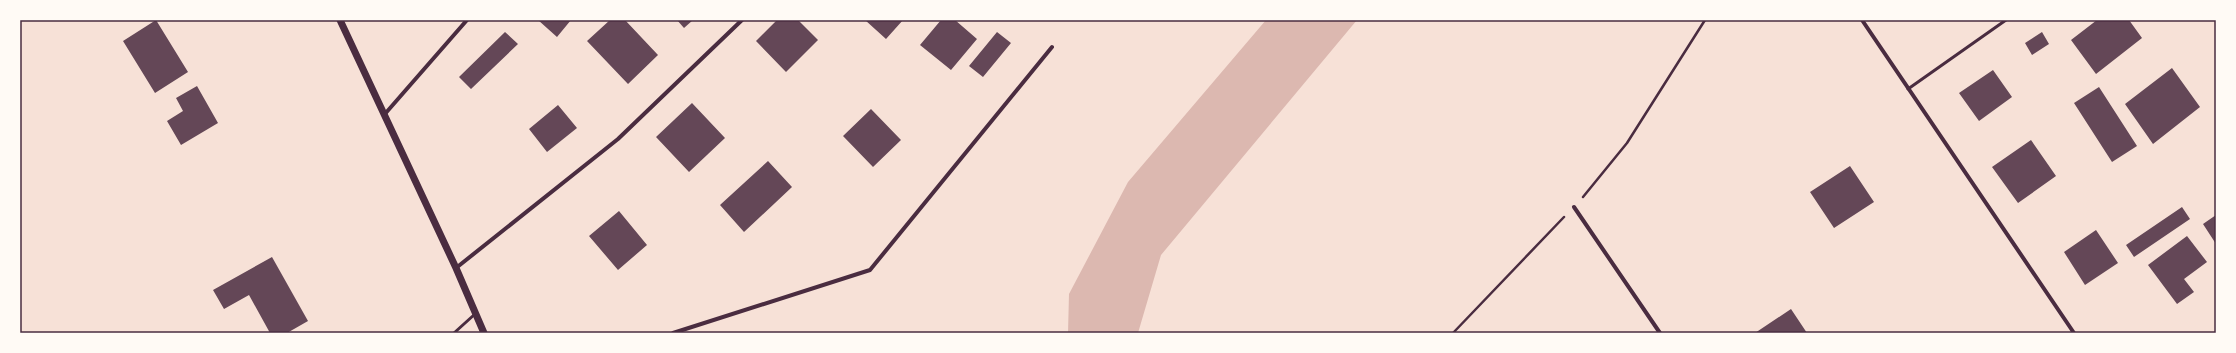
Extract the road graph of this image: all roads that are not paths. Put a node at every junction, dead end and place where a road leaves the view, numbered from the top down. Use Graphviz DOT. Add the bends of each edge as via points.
graph roads {
  1 [pos="340,20"];
  2 [pos="467,20"];
  3 [pos="742,20"];
  4 [pos="1862,20"];
  5 [pos="2006,20"];
  6 [pos="1052,47"];
  7 [pos="1907,89"];
  8 [pos="383,115"];
  9 [pos="1574,207"];
  10 [pos="456,268"];
  11 [pos="475,314"];
  12 [pos="454,333"];
  13 [pos="484,333"];
  14 [pos="673,333"];
  15 [pos="1660,333"];
  16 [pos="2074,333"];
  1 -- 8 [label="street"];
  2 -- 8 [label="street"];
  3 -- 10 [label="street" via="618,139"];
  4 -- 7 [label="street"];
  5 -- 7 [label="lane"];
  6 -- 14 [label="street" via="870,270"];
  7 -- 16 [label="street"];
  8 -- 10 [label="street"];
  9 -- 15 [label="street"];
  10 -- 11 [label="street"];
  11 -- 12 [label="lane"];
  11 -- 13 [label="street"];
}
